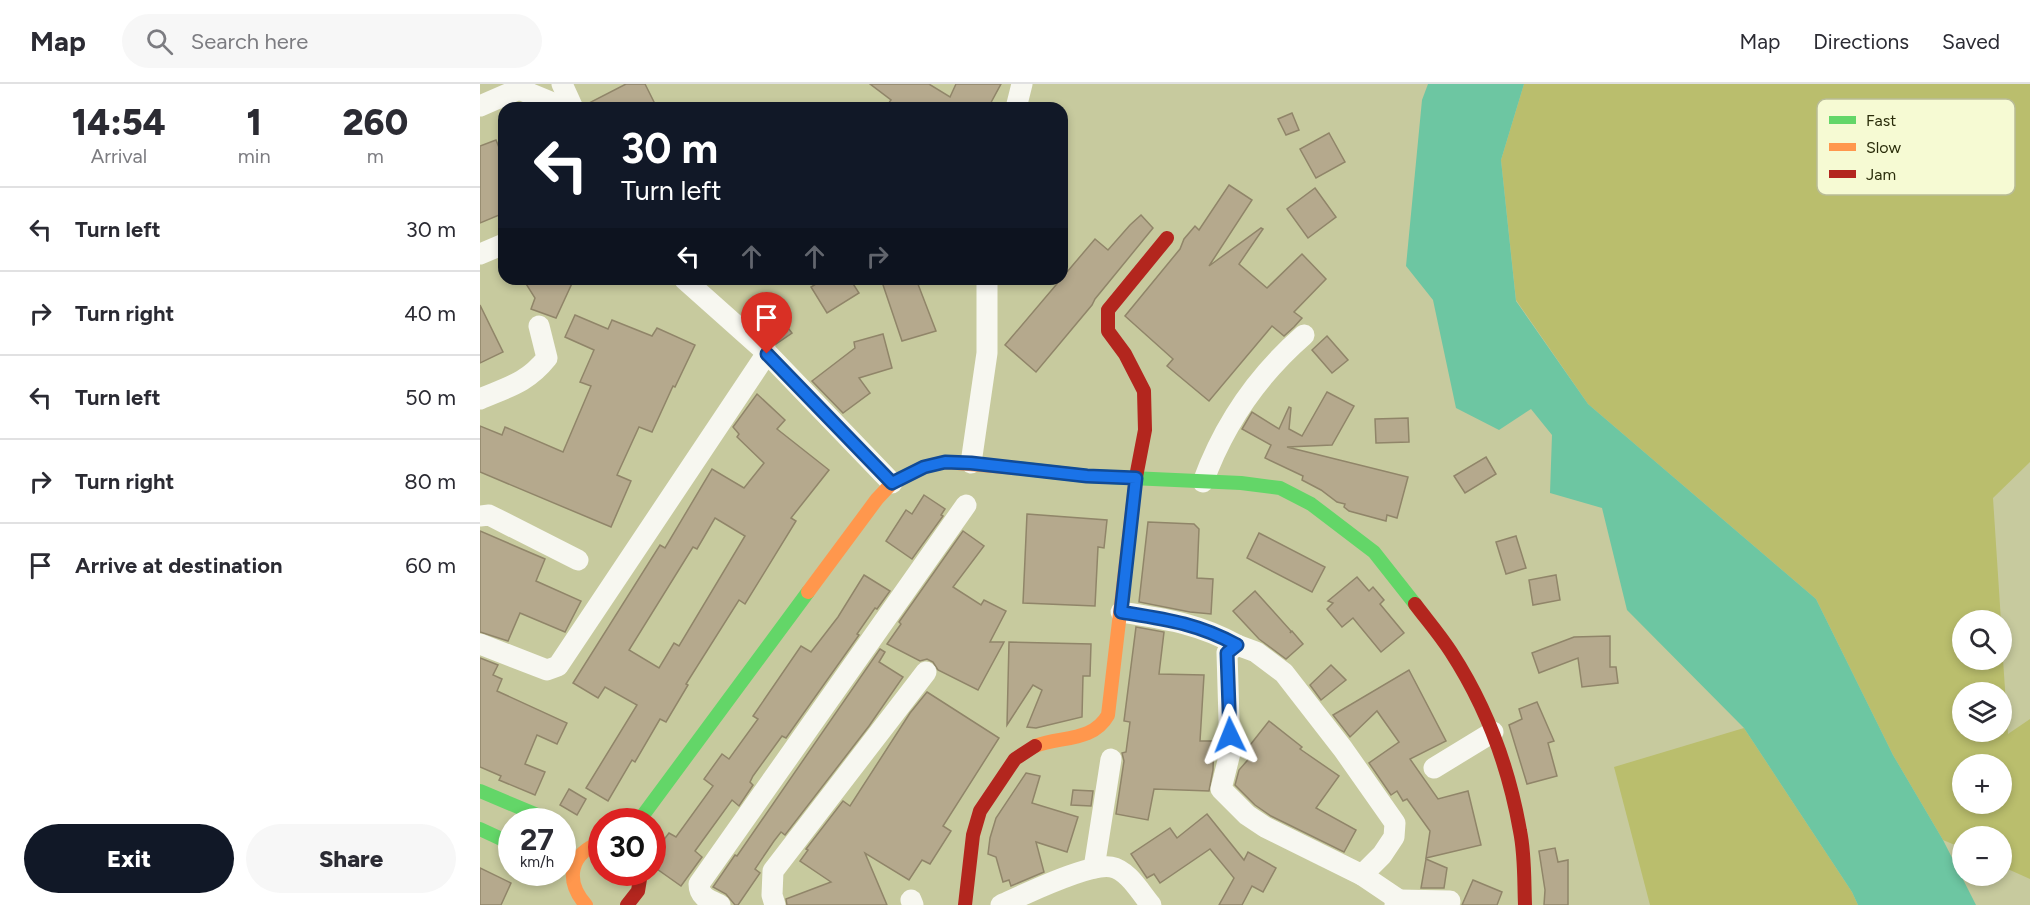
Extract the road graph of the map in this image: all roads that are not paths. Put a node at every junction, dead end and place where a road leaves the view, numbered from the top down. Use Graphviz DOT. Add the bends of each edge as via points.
graph roads {
  1 [pos="562,84"];
  2 [pos="1022,84"];
  3 [pos="521,87"];
  4 [pos="552,102"];
  5 [pos="570,102"];
  6 [pos="1018,102"];
  7 [pos="480,106"];
  8 [pos="1167,238"];
  9 [pos="498,246"];
  10 [pos="480,254"];
  11 [pos="691,285"];
  12 [pos="987,285"];
  13 [pos="539,326"];
  14 [pos="1304,335"];
  15 [pos="767,354"];
  16 [pos="480,399"];
  17 [pos="971,463"];
  18 [pos="1136,478"];
  19 [pos="1203,482"];
  20 [pos="892,483"];
  21 [pos="966,505"];
  22 [pos="480,516"];
  23 [pos="578,560"];
  24 [pos="1121,612"];
  25 [pos="480,644"];
  26 [pos="1237,645"];
  27 [pos="926,672"];
  28 [pos="1493,732"];
  29 [pos="1111,759"];
  30 [pos="1434,768"];
  31 [pos="480,791"];
  32 [pos="521,808"];
  33 [pos="648,808"];
  34 [pos="480,829"];
  35 [pos="498,837"];
  36 [pos="588,846"];
  37 [pos="1094,868"];
  38 [pos="1362,875"];
  39 [pos="566,886"];
  40 [pos="640,886"];
  41 [pos="1450,901"];
  42 [pos="583,902"];
  43 [pos="1397,902"];
  44 [pos="630,904"];
  45 [pos="720,905"];
  46 [pos="775,905"];
  47 [pos="965,905"];
  48 [pos="1001,905"];
  49 [pos="1150,905"];
  50 [pos="1525,905"];
  1 -- 5 [label="street"];
  2 -- 6 [label="street"];
  3 -- 4 [label="street"];
  3 -- 7 [label="street"];
  8 -- 18 [label="street" via="1108,310 1108,331 1144,392 1145,430"];
  9 -- 10 [label="street"];
  11 -- 15 [label="street"];
  12 -- 17 [label="street" via="987,353"];
  13 -- 16 [label="street" via="547,358 537,371 526,380"];
  14 -- 19 [label="street" via="1278,357 1235,414"];
  15 -- 20 [label="street"];
  15 -- 25 [label="street" via="558,666 547,670"];
  17 -- 18 [label="street"];
  17 -- 20 [label="street" via="945,462 924,467"];
  18 -- 19 [label="street"];
  18 -- 24 [label="street"];
  19 -- 28 [label="street" via="1280,488 1311,504 1374,552 1451,652"];
  20 -- 33 [label="street"];
  21 -- 45 [label="street" via="699,884 705,898"];
  22 -- 23 [label="street" via="489,515"];
  24 -- 26 [label="street" via="1186,623"];
  24 -- 47 [label="street" via="1108,715 1094,732 1037,745 1015,759 980,812 973,835"];
  26 -- 38 [label="street" via="1256,652 1284,673 1395,824 1394,837"];
  26 -- 38 [label="street" via="1227,653 1230,753 1221,789 1265,827"];
  27 -- 46 [label="street" via="773,871 771,895"];
  28 -- 30 [label="street"];
  28 -- 50 [label="street" via="1514,796 1521,834"];
  29 -- 37 [label="street"];
  31 -- 32 [label="street"];
  34 -- 35 [label="street"];
  36 -- 42 [label="street" via="574,865 572,877 574,890"];
  37 -- 48 [label="street"];
  37 -- 49 [label="street" via="1112,867 1127,875"];
  38 -- 43 [label="street"];
  39 -- 42 [label="street"];
  40 -- 44 [label="street"];
  41 -- 43 [label="street"];
}
